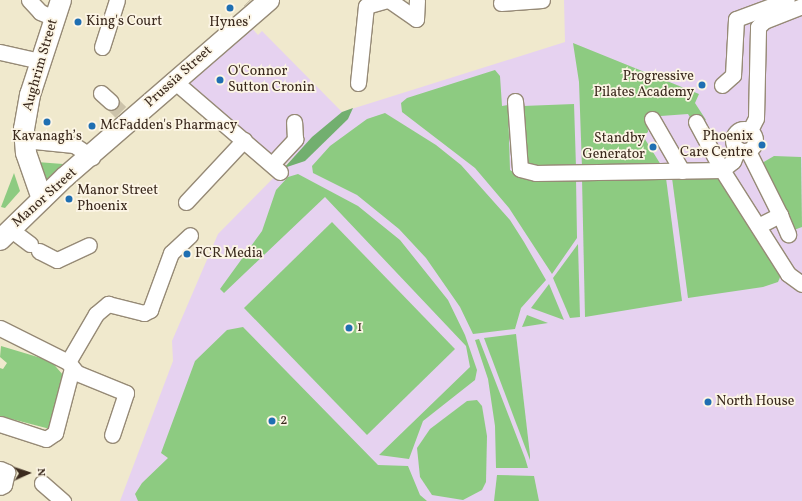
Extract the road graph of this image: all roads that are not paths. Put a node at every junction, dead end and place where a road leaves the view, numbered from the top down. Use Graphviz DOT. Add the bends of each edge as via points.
graph roads {
  1 [pos="29,0"];
  2 [pos="117,0"];
  3 [pos="388,0"];
  4 [pos="417,0"];
  5 [pos="542,0"];
  6 [pos="787,0"];
  7 [pos="518,1"];
  8 [pos="501,3"];
  9 [pos="258,4"];
  10 [pos="802,6"];
  11 [pos="57,9"];
  12 [pos="0,43"];
  13 [pos="102,46"];
  14 [pos="0,52"];
  15 [pos="40,61"];
  16 [pos="173,80"];
  17 [pos="358,83"];
  18 [pos="722,85"];
  19 [pos="515,101"];
  20 [pos="652,119"];
  21 [pos="294,122"];
  22 [pos="696,122"];
  23 [pos="24,140"];
  24 [pos="244,140"];
  25 [pos="743,150"];
  26 [pos="92,157"];
  27 [pos="722,170"];
  28 [pos="675,171"];
  29 [pos="42,199"];
  30 [pos="186,202"];
  31 [pos="780,215"];
  32 [pos="758,226"];
  33 [pos="5,234"];
  34 [pos="788,234"];
  35 [pos="190,235"];
  36 [pos="89,245"];
  37 [pos="798,283"];
  38 [pos="0,328"];
  39 [pos="72,368"];
  40 [pos="0,424"];
  41 [pos="112,435"];
  42 [pos="0,469"];
  43 [pos="42,483"];
  44 [pos="0,487"];
  45 [pos="62,501"];
  1 -- 11 [label="street" via="40,12"];
  2 -- 13 [label="street"];
  3 -- 4 [label="street" via="416,19"];
  3 -- 17 [label="street" via="366,6"];
  5 -- 7 [label="street"];
  6 -- 18 [label="street" via="736,19 733,75"];
  7 -- 8 [label="street"];
  9 -- 16 [label="main road, Prussia Street"];
  10 -- 25 [label="street" via="764,21 758,27 756,118 750,130 756,139"];
  11 -- 15 [label="main road, Aughrim Street"];
  12 -- 14 [label="street"];
  14 -- 15 [label="street"];
  15 -- 23 [label="main road, Aughrim Street" via="27,109"];
  16 -- 24 [label="street"];
  16 -- 26 [label="main road, Prussia Street" via="116,107"];
  19 -- 28 [label="street" via="517,163 526,172"];
  20 -- 28 [label="street"];
  21 -- 24 [label="street" via="295,139 276,167"];
  22 -- 27 [label="street"];
  23 -- 26 [label="street, Manor Street" via="74,145"];
  23 -- 29 [label="main road, Aughrim Street"];
  24 -- 30 [label="street"];
  25 -- 27 [label="street"];
  25 -- 31 [label="street"];
  26 -- 29 [label="main road, Manor Street"];
  27 -- 28 [label="street"];
  27 -- 32 [label="street"];
  29 -- 33 [label="main road, Manor Street"];
  31 -- 32 [label="street"];
  31 -- 34 [label="street"];
  32 -- 37 [label="street"];
  33 -- 36 [label="street" via="58,260"];
  35 -- 39 [label="street" via="171,253 150,310 144,313 108,304 96,314"];
  38 -- 39 [label="street"];
  39 -- 40 [label="street" via="55,433 46,439"];
  39 -- 41 [label="street" via="126,393"];
  42 -- 44 [label="street" via="7,472 4,485"];
  43 -- 45 [label="street"];
}
